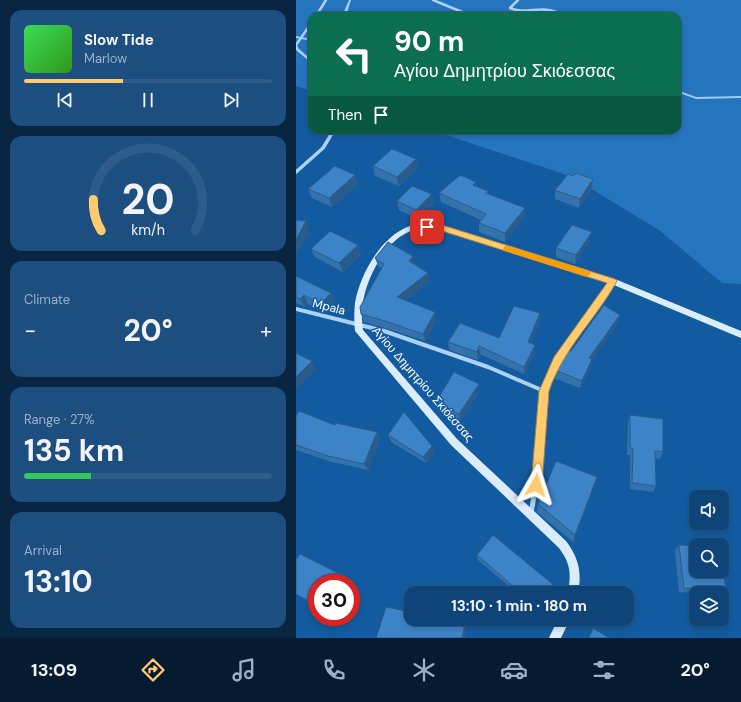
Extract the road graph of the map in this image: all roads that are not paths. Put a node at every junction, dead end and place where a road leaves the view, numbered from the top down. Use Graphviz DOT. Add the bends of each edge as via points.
graph roads {
  1 [pos="326,0"];
  2 [pos="433,0"];
  3 [pos="518,0"];
  4 [pos="318,12"];
  5 [pos="462,12"];
  6 [pos="556,12"];
  7 [pos="308,28"];
  8 [pos="296,45"];
  9 [pos="308,59"];
  10 [pos="333,134"];
  11 [pos="296,172"];
  12 [pos="612,281"];
  13 [pos="296,309"];
  14 [pos="358,324"];
  15 [pos="741,335"];
  16 [pos="544,391"];
  17 [pos="531,513"];
  18 [pos="575,586"];
  19 [pos="561,626"];
  20 [pos="555,638"];
  1 -- 4 [label="street"];
  2 -- 5 [label="street"];
  3 -- 6 [label="street" via="510,8 520,11 549,8"];
  7 -- 8 [label="street"];
  8 -- 9 [label="street"];
  10 -- 11 [label="street" via="314,159"];
  12 -- 14 [label="street, Αγίου Δημητρίου Σκιόεσσας" via="442,228 413,227 395,237 374,264 364,286"];
  12 -- 15 [label="street, Αγίου Δημητρίου Σκιόεσσας"];
  12 -- 16 [label="street" via="557,360"];
  13 -- 14 [label="street, Mpala"];
  14 -- 16 [label="street, Mpala" via="488,367"];
  14 -- 17 [label="street, Αγίου Δημητρίου Σκιόεσσας" via="363,335 454,442"];
  16 -- 17 [label="street" via="536,485"];
  17 -- 18 [label="street, Αγίου Δημητρίου Σκιόεσσας" via="568,549 577,572"];
  19 -- 20 [label="street"];
}
